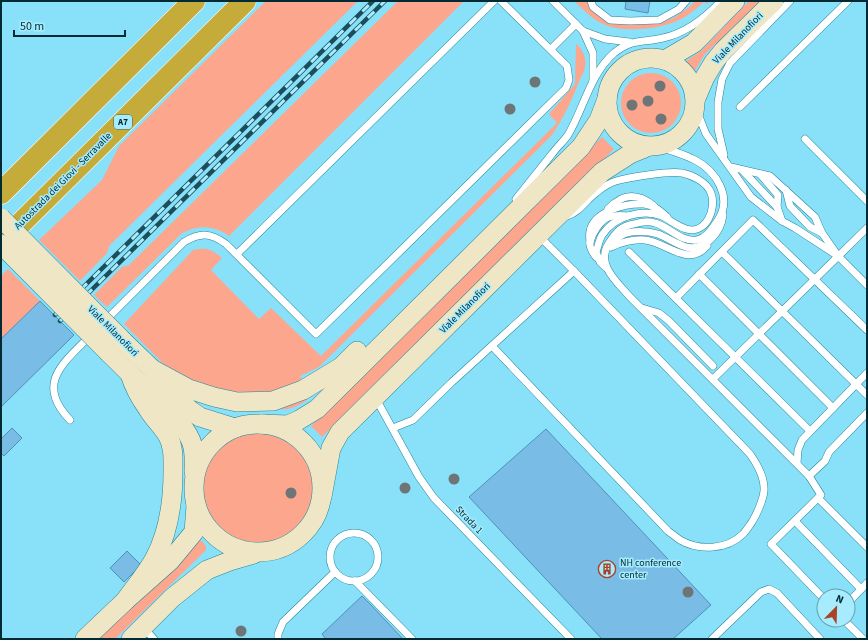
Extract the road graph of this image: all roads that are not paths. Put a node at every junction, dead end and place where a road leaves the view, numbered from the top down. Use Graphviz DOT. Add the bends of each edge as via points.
graph roads {
  1 [pos="194,1"];
  2 [pos="245,1"];
  3 [pos="494,1"];
  4 [pos="501,1"];
  5 [pos="553,1"];
  6 [pos="592,1"];
  7 [pos="686,1"];
  8 [pos="721,1"];
  9 [pos="735,1"];
  10 [pos="774,1"];
  11 [pos="790,1"];
  12 [pos="848,1"];
  13 [pos="576,24"];
  14 [pos="583,31"];
  15 [pos="633,42"];
  16 [pos="551,50"];
  17 [pos="665,60"];
  18 [pos="593,80"];
  19 [pos="607,99"];
  20 [pos="696,104"];
  21 [pos="740,107"];
  22 [pos="805,139"];
  23 [pos="652,147"];
  24 [pos="724,159"];
  25 [pos="731,167"];
  26 [pos="743,171"];
  27 [pos="760,174"];
  28 [pos="1,193"];
  29 [pos="867,201"];
  30 [pos="725,202"];
  31 [pos="777,207"];
  32 [pos="628,216"];
  33 [pos="1,218"];
  34 [pos="553,220"];
  35 [pos="782,222"];
  36 [pos="675,224"];
  37 [pos="867,228"];
  38 [pos="538,235"];
  39 [pos="590,243"];
  40 [pos="1,244"];
  41 [pos="605,250"];
  42 [pos="630,252"];
  43 [pos="722,252"];
  44 [pos="236,254"];
  45 [pos="473,254"];
  46 [pos="838,256"];
  47 [pos="600,262"];
  48 [pos="574,271"];
  49 [pos="609,272"];
  50 [pos="700,274"];
  51 [pos="815,279"];
  52 [pos="867,285"];
  53 [pos="429,297"];
  54 [pos="676,298"];
  55 [pos="640,307"];
  56 [pos="782,311"];
  57 [pos="867,330"];
  58 [pos="759,334"];
  59 [pos="492,346"];
  60 [pos="736,357"];
  61 [pos="713,366"];
  62 [pos="152,369"];
  63 [pos="867,373"];
  64 [pos="130,374"];
  65 [pos="713,379"];
  66 [pos="856,384"];
  67 [pos="867,395"];
  68 [pos="375,397"];
  69 [pos="833,408"];
  70 [pos="867,413"];
  71 [pos="70,420"];
  72 [pos="260,424"];
  73 [pos="235,428"];
  74 [pos="393,428"];
  75 [pos="810,431"];
  76 [pos="796,463"];
  77 [pos="809,476"];
  78 [pos="194,482"];
  79 [pos="322,497"];
  80 [pos="818,498"];
  81 [pos="196,504"];
  82 [pos="795,521"];
  83 [pos="867,547"];
  84 [pos="262,553"];
  85 [pos="335,572"];
  86 [pos="355,581"];
  87 [pos="867,583"];
  88 [pos="861,588"];
  89 [pos="816,591"];
  90 [pos="856,594"];
  91 [pos="125,601"];
  92 [pos="852,628"];
  93 [pos="143,635"];
  94 [pos="85,639"];
  95 [pos="278,639"];
  96 [pos="412,639"];
  97 [pos="571,639"];
  98 [pos="712,639"];
  99 [pos="820,639"];
  100 [pos="863,639"];
  1 -- 28 [label="highway"];
  2 -- 40 [label="highway, Autostrada dei Giovi - Serravalle / A7"];
  3 -- 44 [label="lane"];
  4 -- 16 [label="lane"];
  5 -- 13 [label="lane"];
  6 -- 7 [label="lane" via="593,7 610,20 630,21 659,20 679,9"];
  8 -- 15 [label="lane" via="710,13 687,29 664,38"];
  9 -- 17 [label="main road" via="694,43"];
  10 -- 20 [label="main road, Viale Milanofiori" via="714,62 705,77"];
  11 -- 24 [label="lane" via="730,63 722,79 718,102 718,129"];
  12 -- 21 [label="lane"];
  13 -- 14 [label="lane"];
  13 -- 16 [label="lane"];
  14 -- 15 [label="lane" via="606,39"];
  14 -- 18 [label="lane" via="593,53"];
  15 -- 18 [label="lane" via="613,54"];
  16 -- 44 [label="lane" via="567,66 569,80 566,88 316,334"];
  17 -- 19 [label="main road" via="649,58 633,61 620,70 611,83"];
  17 -- 20 [label="main road" via="680,68 688,77"];
  18 -- 45 [label="lane" via="567,136"];
  19 -- 23 [label="main road" via="608,113 622,136 634,143"];
  19 -- 45 [label="main road" via="599,120 581,147"];
  20 -- 23 [label="main road" via="692,122 683,134 671,142"];
  20 -- 24 [label="lane" via="706,134"];
  22 -- 29 [label="lane"];
  23 -- 30 [label="lane" via="696,160 715,177 723,190"];
  23 -- 34 [label="main road, Viale Milanofiori" via="630,154 602,172"];
  24 -- 25 [label="lane"];
  25 -- 26 [label="lane"];
  25 -- 35 [label="lane" via="751,197"];
  26 -- 27 [label="lane"];
  26 -- 31 [label="lane"];
  27 -- 31 [label="lane" via="778,195"];
  27 -- 46 [label="lane" via="770,176 786,190 790,206 810,226 822,233"];
  30 -- 41 [label="lane" via="722,223 714,237 705,248 694,254 681,254 646,240 626,241"];
  30 -- 41 [label="lane" via="720,217 710,232 698,240 684,239 655,223 642,222 626,225 615,234"];
  31 -- 35 [label="lane"];
  32 -- 36 [label="lane" via="650,213"];
  32 -- 39 [label="lane" via="616,215 607,218 595,230"];
  32 -- 47 [label="lane" via="611,225 601,236 596,252"];
  33 -- 62 [label="main road, Viale Milanofiori, bridge"];
  34 -- 36 [label="lane" via="578,211 596,192 614,181 669,172 692,176 707,186 713,201 710,217 699,229 687,230"];
  34 -- 38 [label="main road, Viale Milanofiori"];
  35 -- 46 [label="lane"];
  36 -- 39 [label="lane" via="646,199 628,196 616,201 594,221 590,231"];
  37 -- 46 [label="lane"];
  38 -- 48 [label="lane"];
  38 -- 68 [label="main road, Viale Milanofiori"];
  39 -- 47 [label="lane" via="592,252"];
  40 -- 64 [label="main road, Viale Milanofiori, bridge"];
  41 -- 49 [label="lane" via="604,261"];
  42 -- 54 [label="lane"];
  43 -- 50 [label="lane"];
  43 -- 51 [label="lane" via="753,220"];
  43 -- 56 [label="lane"];
  44 -- 71 [label="lane" via="216,237 204,235 184,242 77,349 63,365 53,387 55,401"];
  45 -- 53 [label="main road"];
  46 -- 51 [label="lane"];
  46 -- 52 [label="lane"];
  47 -- 49 [label="lane"];
  48 -- 59 [label="lane"];
  48 -- 59 [label="lane" via="758,465 764,491 757,514 743,535 724,546 709,547 696,546 668,531"];
  49 -- 55 [label="lane"];
  50 -- 54 [label="lane"];
  50 -- 58 [label="lane"];
  51 -- 56 [label="lane"];
  51 -- 57 [label="lane"];
  53 -- 62 [label="main road" via="382,327 340,367 303,390 273,401 237,402 214,397 189,389"];
  53 -- 72 [label="main road" via="317,409 288,425"];
  54 -- 60 [label="lane"];
  55 -- 61 [label="lane" via="659,313 669,321"];
  55 -- 65 [label="lane"];
  56 -- 58 [label="lane"];
  56 -- 66 [label="lane"];
  58 -- 60 [label="lane"];
  58 -- 69 [label="lane"];
  59 -- 74 [label="lane" via="413,420"];
  60 -- 65 [label="lane"];
  60 -- 75 [label="lane"];
  62 -- 73 [label="main road, Viale Milanofiori" via="191,411 200,417"];
  63 -- 66 [label="lane"];
  64 -- 78 [label="main road, Viale Milanofiori" via="186,430 195,452"];
  64 -- 91 [label="main road" via="140,398 162,426 172,447 173,482 167,527 154,558"];
  65 -- 76 [label="lane"];
  66 -- 67 [label="lane"];
  66 -- 69 [label="lane"];
  68 -- 74 [label="lane, Strada 1"];
  68 -- 79 [label="main road, Viale Milanofiori" via="336,438 329,458"];
  69 -- 75 [label="lane"];
  70 -- 77 [label="lane"];
  72 -- 73 [label="main road"];
  72 -- 79 [label="main road" via="284,429 307,446 319,466 323,484"];
  73 -- 78 [label="main road" via="221,436 207,450 197,468"];
  74 -- 97 [label="lane, Strada 1" via="419,477 434,498"];
  75 -- 76 [label="lane" via="802,440"];
  76 -- 77 [label="lane"];
  77 -- 80 [label="lane" via="821,495"];
  78 -- 81 [label="main road"];
  79 -- 84 [label="main road" via="318,514 303,535 283,548"];
  80 -- 82 [label="lane"];
  80 -- 83 [label="lane"];
  81 -- 84 [label="main road" via="201,518 217,538 235,548"];
  81 -- 91 [label="main road" via="194,532 170,561"];
  82 -- 88 [label="lane"];
  82 -- 89 [label="lane" via="771,544"];
  84 -- 93 [label="main road" via="207,570 172,598"];
  85 -- 86 [label="lane" via="341,577"];
  85 -- 86 [label="lane" via="330,558 334,542 347,533 363,534 375,545 377,561 370,574"];
  85 -- 95 [label="lane" via="283,622"];
  86 -- 96 [label="lane"];
  87 -- 88 [label="lane"];
  88 -- 90 [label="lane"];
  91 -- 94 [label="main road"];
  92 -- 100 [label="lane"];
  98 -- 99 [label="lane" via="761,592 769,589 777,593"];
}
